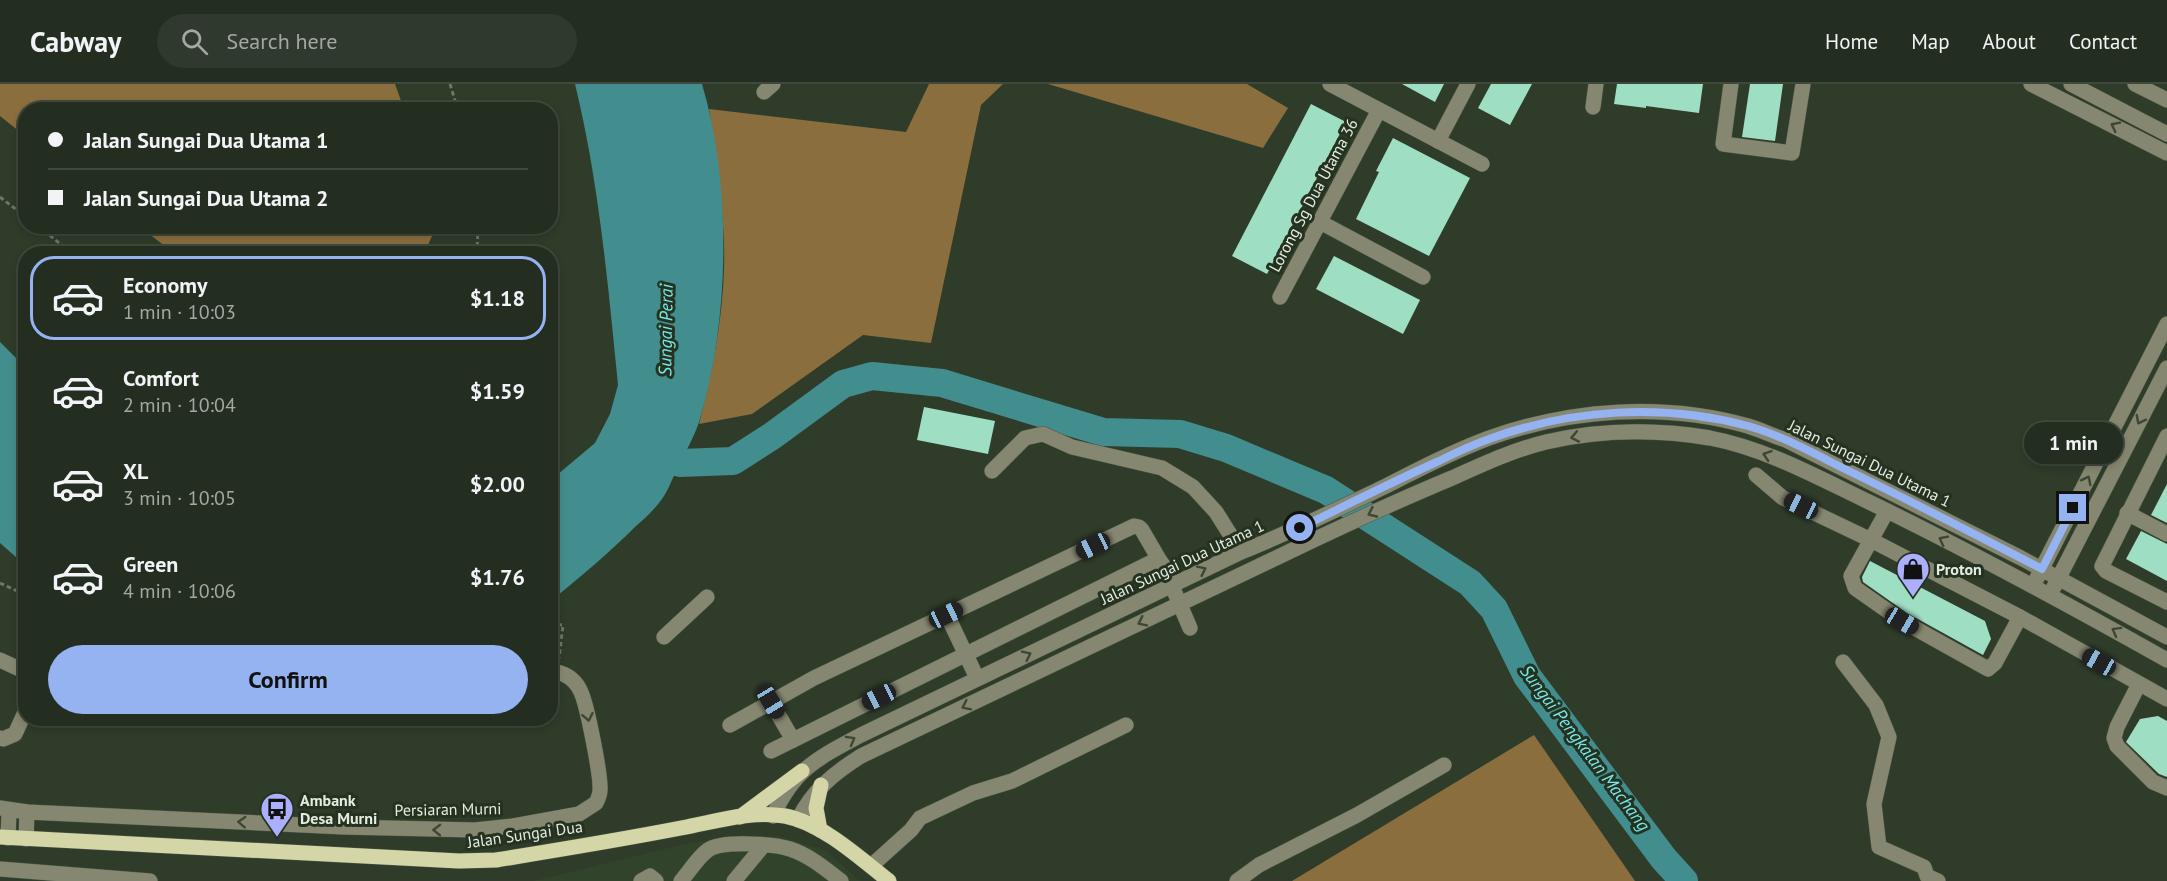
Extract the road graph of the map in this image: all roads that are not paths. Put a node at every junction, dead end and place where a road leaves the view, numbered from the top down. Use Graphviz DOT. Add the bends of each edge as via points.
graph roads {
  1 [pos="1468,84"];
  2 [pos="1596,84"];
  3 [pos="1731,84"];
  4 [pos="1803,84"];
  5 [pos="2031,84"];
  6 [pos="2071,84"];
  7 [pos="2135,84"];
  8 [pos="1338,86"];
  9 [pos="2167,100"];
  10 [pos="1593,107"];
  11 [pos="1379,110"];
  12 [pos="2167,134"];
  13 [pos="1438,141"];
  14 [pos="2167,153"];
  15 [pos="1482,164"];
  16 [pos="1320,222"];
  17 [pos="1423,277"];
  18 [pos="1280,297"];
  19 [pos="2167,324"];
  20 [pos="2167,368"];
  21 [pos="2165,445"];
  22 [pos="992,471"];
  23 [pos="1756,475"];
  24 [pos="1887,511"];
  25 [pos="2127,513"];
  26 [pos="2167,534"];
  27 [pos="1870,540"];
  28 [pos="1241,552"];
  29 [pos="1160,561"];
  30 [pos="2042,569"];
  31 [pos="2058,578"];
  32 [pos="1171,585"];
  33 [pos="2032,586"];
  34 [pos="2050,595"];
  35 [pos="707,597"];
  36 [pos="2167,602"];
  37 [pos="1180,604"];
  38 [pos="946,615"];
  39 [pos="2020,617"];
  40 [pos="1190,628"];
  41 [pos="664,637"];
  42 [pos="2167,637"];
  43 [pos="965,655"];
  44 [pos="0,660"];
  45 [pos="2167,660"];
  46 [pos="1843,662"];
  47 [pos="18,668"];
  48 [pos="558,673"];
  49 [pos="977,678"];
  50 [pos="2139,684"];
  51 [pos="2167,699"];
  52 [pos="771,702"];
  53 [pos="730,724"];
  54 [pos="1126,725"];
  55 [pos="19,726"];
  56 [pos="0,738"];
  57 [pos="794,740"];
  58 [pos="771,751"];
  59 [pos="1444,765"];
  60 [pos="802,771"];
  61 [pos="821,785"];
  62 [pos="2167,788"];
  63 [pos="4,809"];
  64 [pos="27,812"];
  65 [pos="773,816"];
  66 [pos="740,817"];
  67 [pos="798,820"];
  68 [pos="820,830"];
  69 [pos="4,838"];
  70 [pos="26,839"];
  71 [pos="763,846"];
  72 [pos="871,867"];
  73 [pos="0,869"];
  74 [pos="41,877"];
  75 [pos="110,880"];
  76 [pos="150,881"];
  77 [pos="641,881"];
  78 [pos="656,881"];
  79 [pos="681,881"];
  80 [pos="734,881"];
  81 [pos="841,881"];
  82 [pos="889,881"];
  83 [pos="1237,881"];
  84 [pos="1938,881"];
  1 -- 13 [label="street"];
  2 -- 10 [label="street"];
  3 -- 4 [label="street" via="1723,144 1792,153"];
  14 -- 5 [label="street, one-way"];
  6 -- 12 [label="street"];
  7 -- 9 [label="street"];
  8 -- 11 [label="street"];
  11 -- 13 [label="street"];
  11 -- 16 [label="street, Lorong Sg Dua Utama 36"];
  13 -- 15 [label="street"];
  16 -- 17 [label="street"];
  16 -- 18 [label="street, Lorong Sg Dua Utama 36"];
  30 -- 19 [label="street, one-way"];
  20 -- 31 [label="street, one-way"];
  21 -- 25 [label="street"];
  22 -- 28 [label="street" via="1025,438 1043,434 1072,447 1162,468 1193,487 1216,512"];
  23 -- 27 [label="street" via="1783,498"];
  24 -- 27 [label="street"];
  33 -- 24 [label="street, one-way"];
  24 -- 37 [label="street, one-way" via="1778,458 1737,444 1650,432 1589,434 1512,452"];
  25 -- 26 [label="street"];
  25 -- 36 [label="street" via="2102,566"];
  27 -- 39 [label="street"];
  27 -- 39 [label="street" via="1851,576 1856,588 1902,621 1988,669"];
  28 -- 30 [label="street, Jalan Sungai Dua Utama 1" via="1488,439 1586,414 1651,411 1748,426 1786,440"];
  32 -- 28 [label="street, Jalan Sungai Dua Utama 1, one-way"];
  29 -- 32 [label="street"];
  29 -- 38 [label="street" via="1143,530 1134,526"];
  29 -- 43 [label="street"];
  30 -- 31 [label="street, Jalan Sungai Dua Utama 1"];
  30 -- 33 [label="street"];
  31 -- 34 [label="street"];
  31 -- 42 [label="street, Jalan Sungai Dua Utama 1"];
  32 -- 37 [label="street"];
  49 -- 32 [label="street, Jalan Sungai Dua Utama 1, one-way"];
  33 -- 34 [label="street"];
  45 -- 34 [label="street, one-way"];
  35 -- 41 [label="street"];
  37 -- 40 [label="street"];
  37 -- 61 [label="street, one-way" via="861,756"];
  38 -- 43 [label="street"];
  38 -- 52 [label="street"];
  39 -- 50 [label="street"];
  43 -- 49 [label="street"];
  43 -- 57 [label="street"];
  44 -- 47 [label="street"];
  46 -- 84 [label="street" via="1876,705 1890,737 1874,804 1879,847 1924,867 1927,876"];
  48 -- 64 [label="street, Persiaran Murni, one-way" via="573,681 582,696 601,788 596,803 579,814 475,830"];
  60 -- 49 [label="street, Jalan Sungai Dua Utama 1, one-way" via="861,735"];
  50 -- 51 [label="street"];
  50 -- 62 [label="street" via="2114,738 2117,746 2153,782"];
  52 -- 53 [label="street"];
  52 -- 57 [label="street"];
  54 -- 72 [label="street" via="1012,781 973,793 920,818"];
  55 -- 56 [label="street" via="15,734"];
  57 -- 58 [label="street"];
  59 -- 83 [label="street" via="1258,865"];
  60 -- 65 [label="street, Jalan Sungai Dua Utama 1" via="782,794"];
  60 -- 66 [label="main road"];
  61 -- 67 [label="street"];
  61 -- 68 [label="main road" via="816,808"];
  63 -- 64 [label="street, Persiaran Murni"];
  63 -- 69 [label="street"];
  64 -- 70 [label="street"];
  65 -- 66 [label="main road, Jalan Sungai Dua"];
  65 -- 67 [label="main road, Jalan Sungai Dua"];
  66 -- 70 [label="main road, Jalan Sungai Dua" via="496,860"];
  67 -- 68 [label="main road, Jalan Sungai Dua"];
  68 -- 72 [label="main road, Jalan Sungai Dua"];
  69 -- 70 [label="main road, Jalan Sungai Dua"];
  71 -- 79 [label="street" via="724,844 708,849"];
  71 -- 80 [label="street"];
  71 -- 81 [label="street" via="791,849"];
  72 -- 82 [label="main road, Jalan Sungai Dua"];
  73 -- 74 [label="street"];
  74 -- 75 [label="street"];
  75 -- 76 [label="street"];
  77 -- 78 [label="street" via="650,876"];
}
